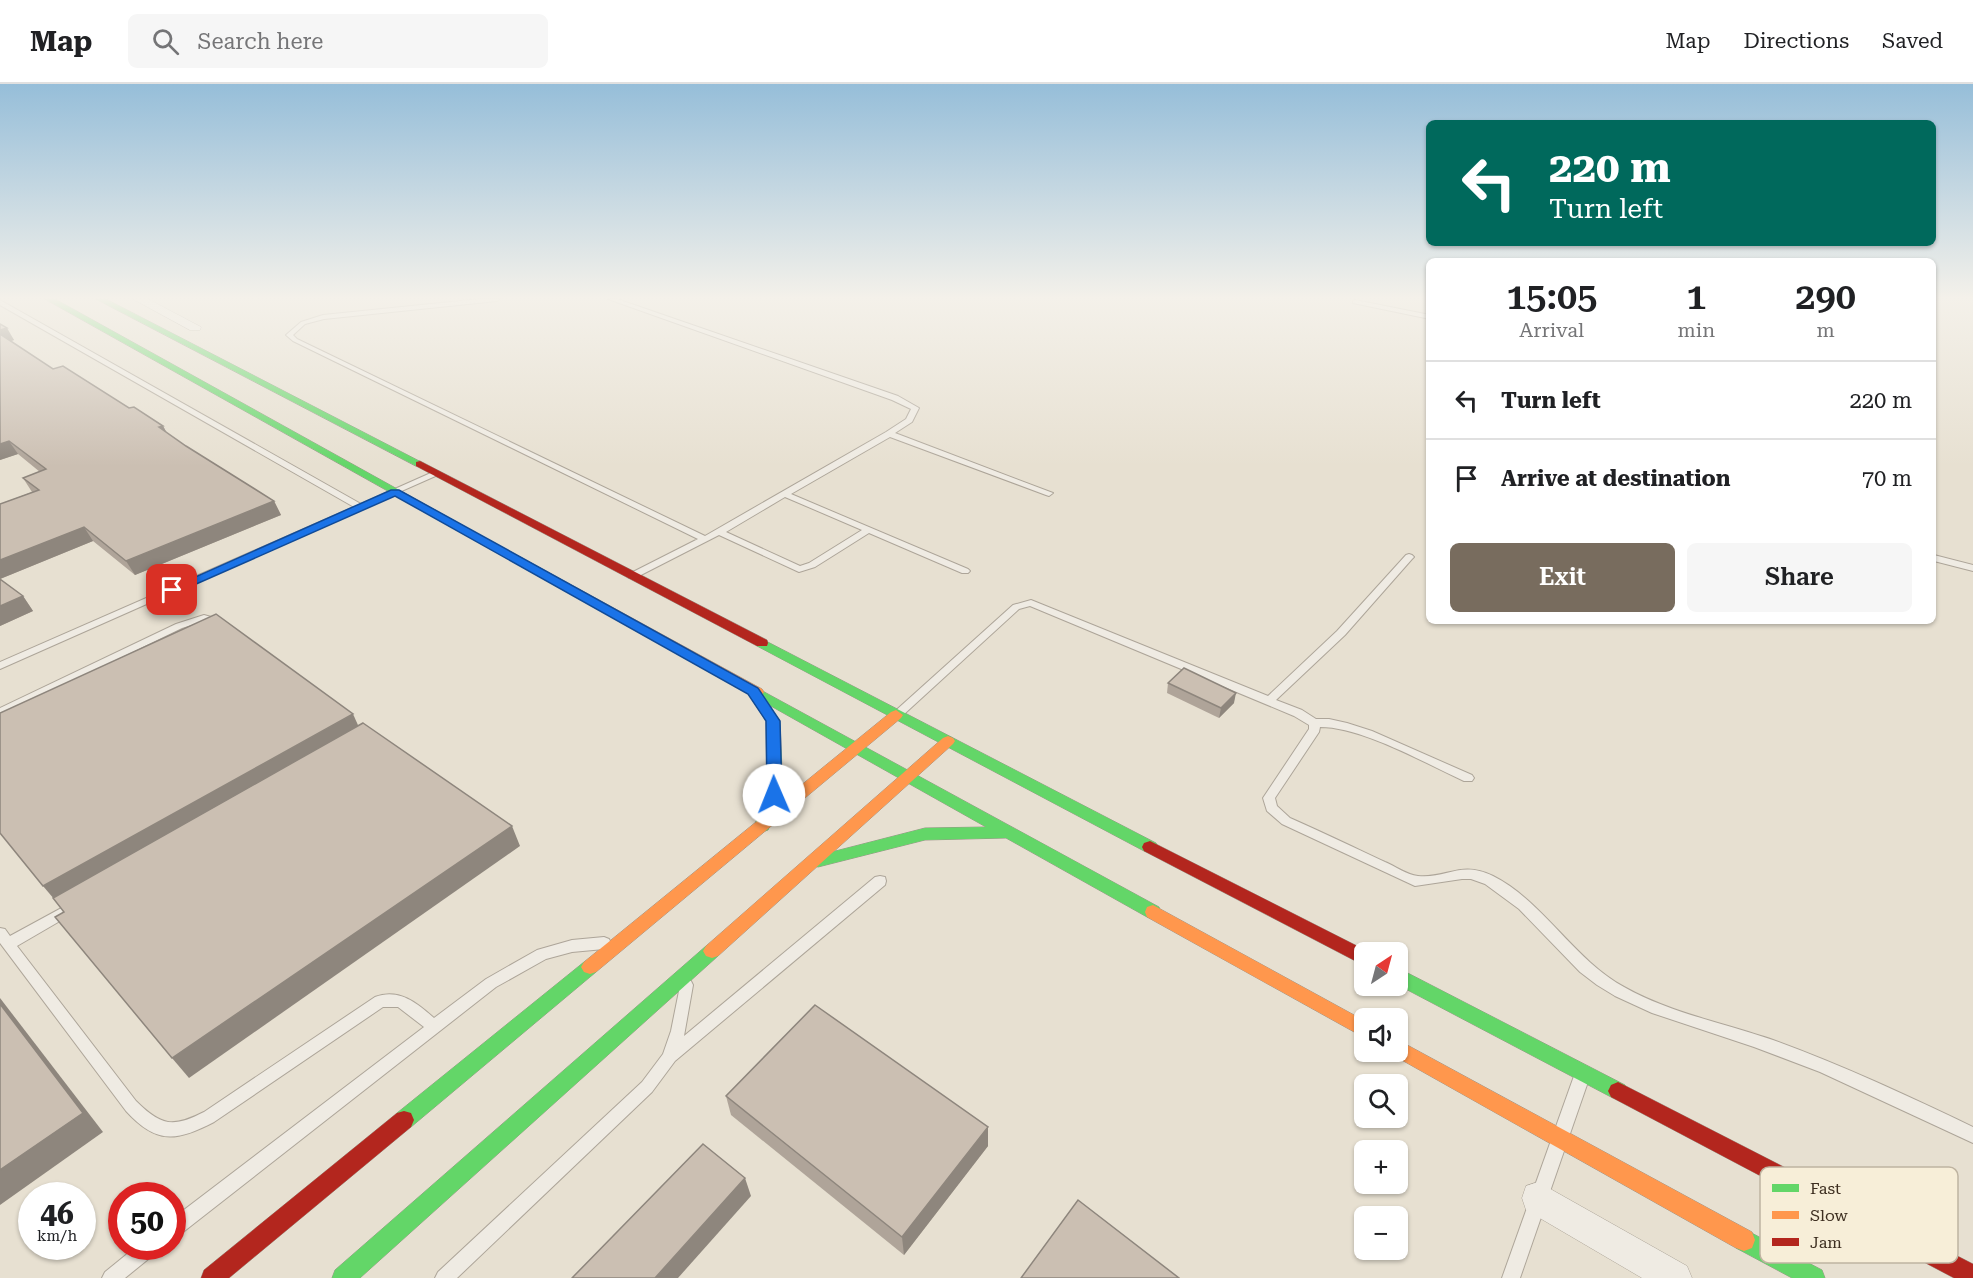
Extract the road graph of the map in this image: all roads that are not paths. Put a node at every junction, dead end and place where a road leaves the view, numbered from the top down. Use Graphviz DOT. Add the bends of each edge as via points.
graph roads {
  1 [pos="93,355"];
  2 [pos="147,355"];
  3 [pos="211,355"];
  4 [pos="324,355"];
  5 [pos="771,355"];
  6 [pos="889,434"];
  7 [pos="436,474"];
  8 [pos="395,492"];
  9 [pos="1049,493"];
  10 [pos="785,494"];
  11 [pos="361,507"];
  12 [pos="868,530"];
  13 [pos="719,532"];
  14 [pos="705,539"];
  15 [pos="1409,556"];
  16 [pos="1936,559"];
  17 [pos="1973,568"];
  18 [pos="965,571"];
  19 [pos="632,577"];
  20 [pos="233,631"];
  21 [pos="0,666"];
  22 [pos="753,691"];
  23 [pos="1268,702"];
  24 [pos="0,712"];
  25 [pos="896,715"];
  26 [pos="1314,723"];
  27 [pos="948,741"];
  28 [pos="856,748"];
  29 [pos="909,778"];
  30 [pos="1468,778"];
  31 [pos="761,828"];
  32 [pos="1007,832"];
  33 [pos="814,862"];
  34 [pos="880,881"];
  35 [pos="80,903"];
  36 [pos="4,938"];
  37 [pos="623,941"];
  38 [pos="1354,953"];
  39 [pos="688,973"];
  40 [pos="1408,981"];
  41 [pos="1354,1024"];
  42 [pos="434,1027"];
  43 [pos="1408,1054"];
  44 [pos="669,1058"];
  45 [pos="1583,1073"];
  46 [pos="1973,1135"];
  47 [pos="1560,1138"];
  48 [pos="1764,1167"];
  49 [pos="1538,1198"];
  50 [pos="186,1219"];
  51 [pos="1760,1248"];
  52 [pos="134,1260"];
  53 [pos="1787,1263"];
  54 [pos="1948,1263"];
  55 [pos="1973,1276"];
  56 [pos="111,1278"];
  57 [pos="212,1278"];
  58 [pos="343,1278"];
  59 [pos="444,1278"];
  60 [pos="1511,1278"];
  61 [pos="1675,1278"];
  62 [pos="1814,1278"];
  1 -- 11 [label="lane"];
  2 -- 8 [label="main road"];
  3 -- 7 [label="main road"];
  4 -- 14 [label="lane"];
  5 -- 6 [label="lane" via="915,408 909,420"];
  6 -- 9 [label="lane"];
  6 -- 10 [label="lane"];
  7 -- 8 [label="lane"];
  7 -- 19 [label="main road"];
  8 -- 11 [label="lane"];
  8 -- 22 [label="main road"];
  10 -- 12 [label="lane"];
  10 -- 13 [label="lane"];
  11 -- 21 [label="lane"];
  12 -- 13 [label="lane" via="812,566 799,569"];
  12 -- 18 [label="lane"];
  13 -- 14 [label="lane"];
  14 -- 19 [label="lane"];
  15 -- 23 [label="lane" via="1341,633"];
  16 -- 17 [label="lane"];
  19 -- 25 [label="main road"];
  20 -- 24 [label="lane" via="213,619 192,621"];
  22 -- 28 [label="main road"];
  22 -- 31 [label="main road" via="773,721 774,795"];
  23 -- 25 [label="lane" via="1039,605 1022,603"];
  23 -- 26 [label="lane" via="1298,712"];
  25 -- 27 [label="main road"];
  25 -- 28 [label="main road"];
  26 -- 30 [label="lane" via="1325,721 1350,728"];
  26 -- 46 [label="lane" via="1315,729 1269,798 1271,808 1286,821 1415,881 1458,872 1490,880 1595,977 1618,992 1680,1019 1770,1045 1843,1072"];
  27 -- 29 [label="main road"];
  27 -- 38 [label="main road"];
  28 -- 29 [label="main road"];
  28 -- 31 [label="main road"];
  29 -- 32 [label="main road"];
  29 -- 33 [label="main road"];
  31 -- 37 [label="main road"];
  32 -- 33 [label="main road" via="925,834"];
  32 -- 41 [label="main road"];
  33 -- 39 [label="main road"];
  34 -- 44 [label="lane"];
  35 -- 36 [label="lane"];
  36 -- 42 [label="lane" via="131,1106 146,1124 163,1130 182,1130 209,1117 380,1001 388,998 411,1007"];
  37 -- 42 [label="lane" via="572,946 542,954 492,983"];
  37 -- 57 [label="main road"];
  39 -- 44 [label="lane"];
  39 -- 58 [label="main road"];
  40 -- 45 [label="main road"];
  42 -- 50 [label="lane"];
  43 -- 47 [label="main road"];
  44 -- 59 [label="lane" via="647,1087"];
  45 -- 47 [label="lane"];
  45 -- 48 [label="main road"];
  47 -- 49 [label="lane"];
  47 -- 51 [label="main road"];
  49 -- 60 [label="lane"];
  49 -- 61 [label="street"];
  52 -- 56 [label="lane"];
  53 -- 62 [label="main road"];
  54 -- 55 [label="main road"];
}
